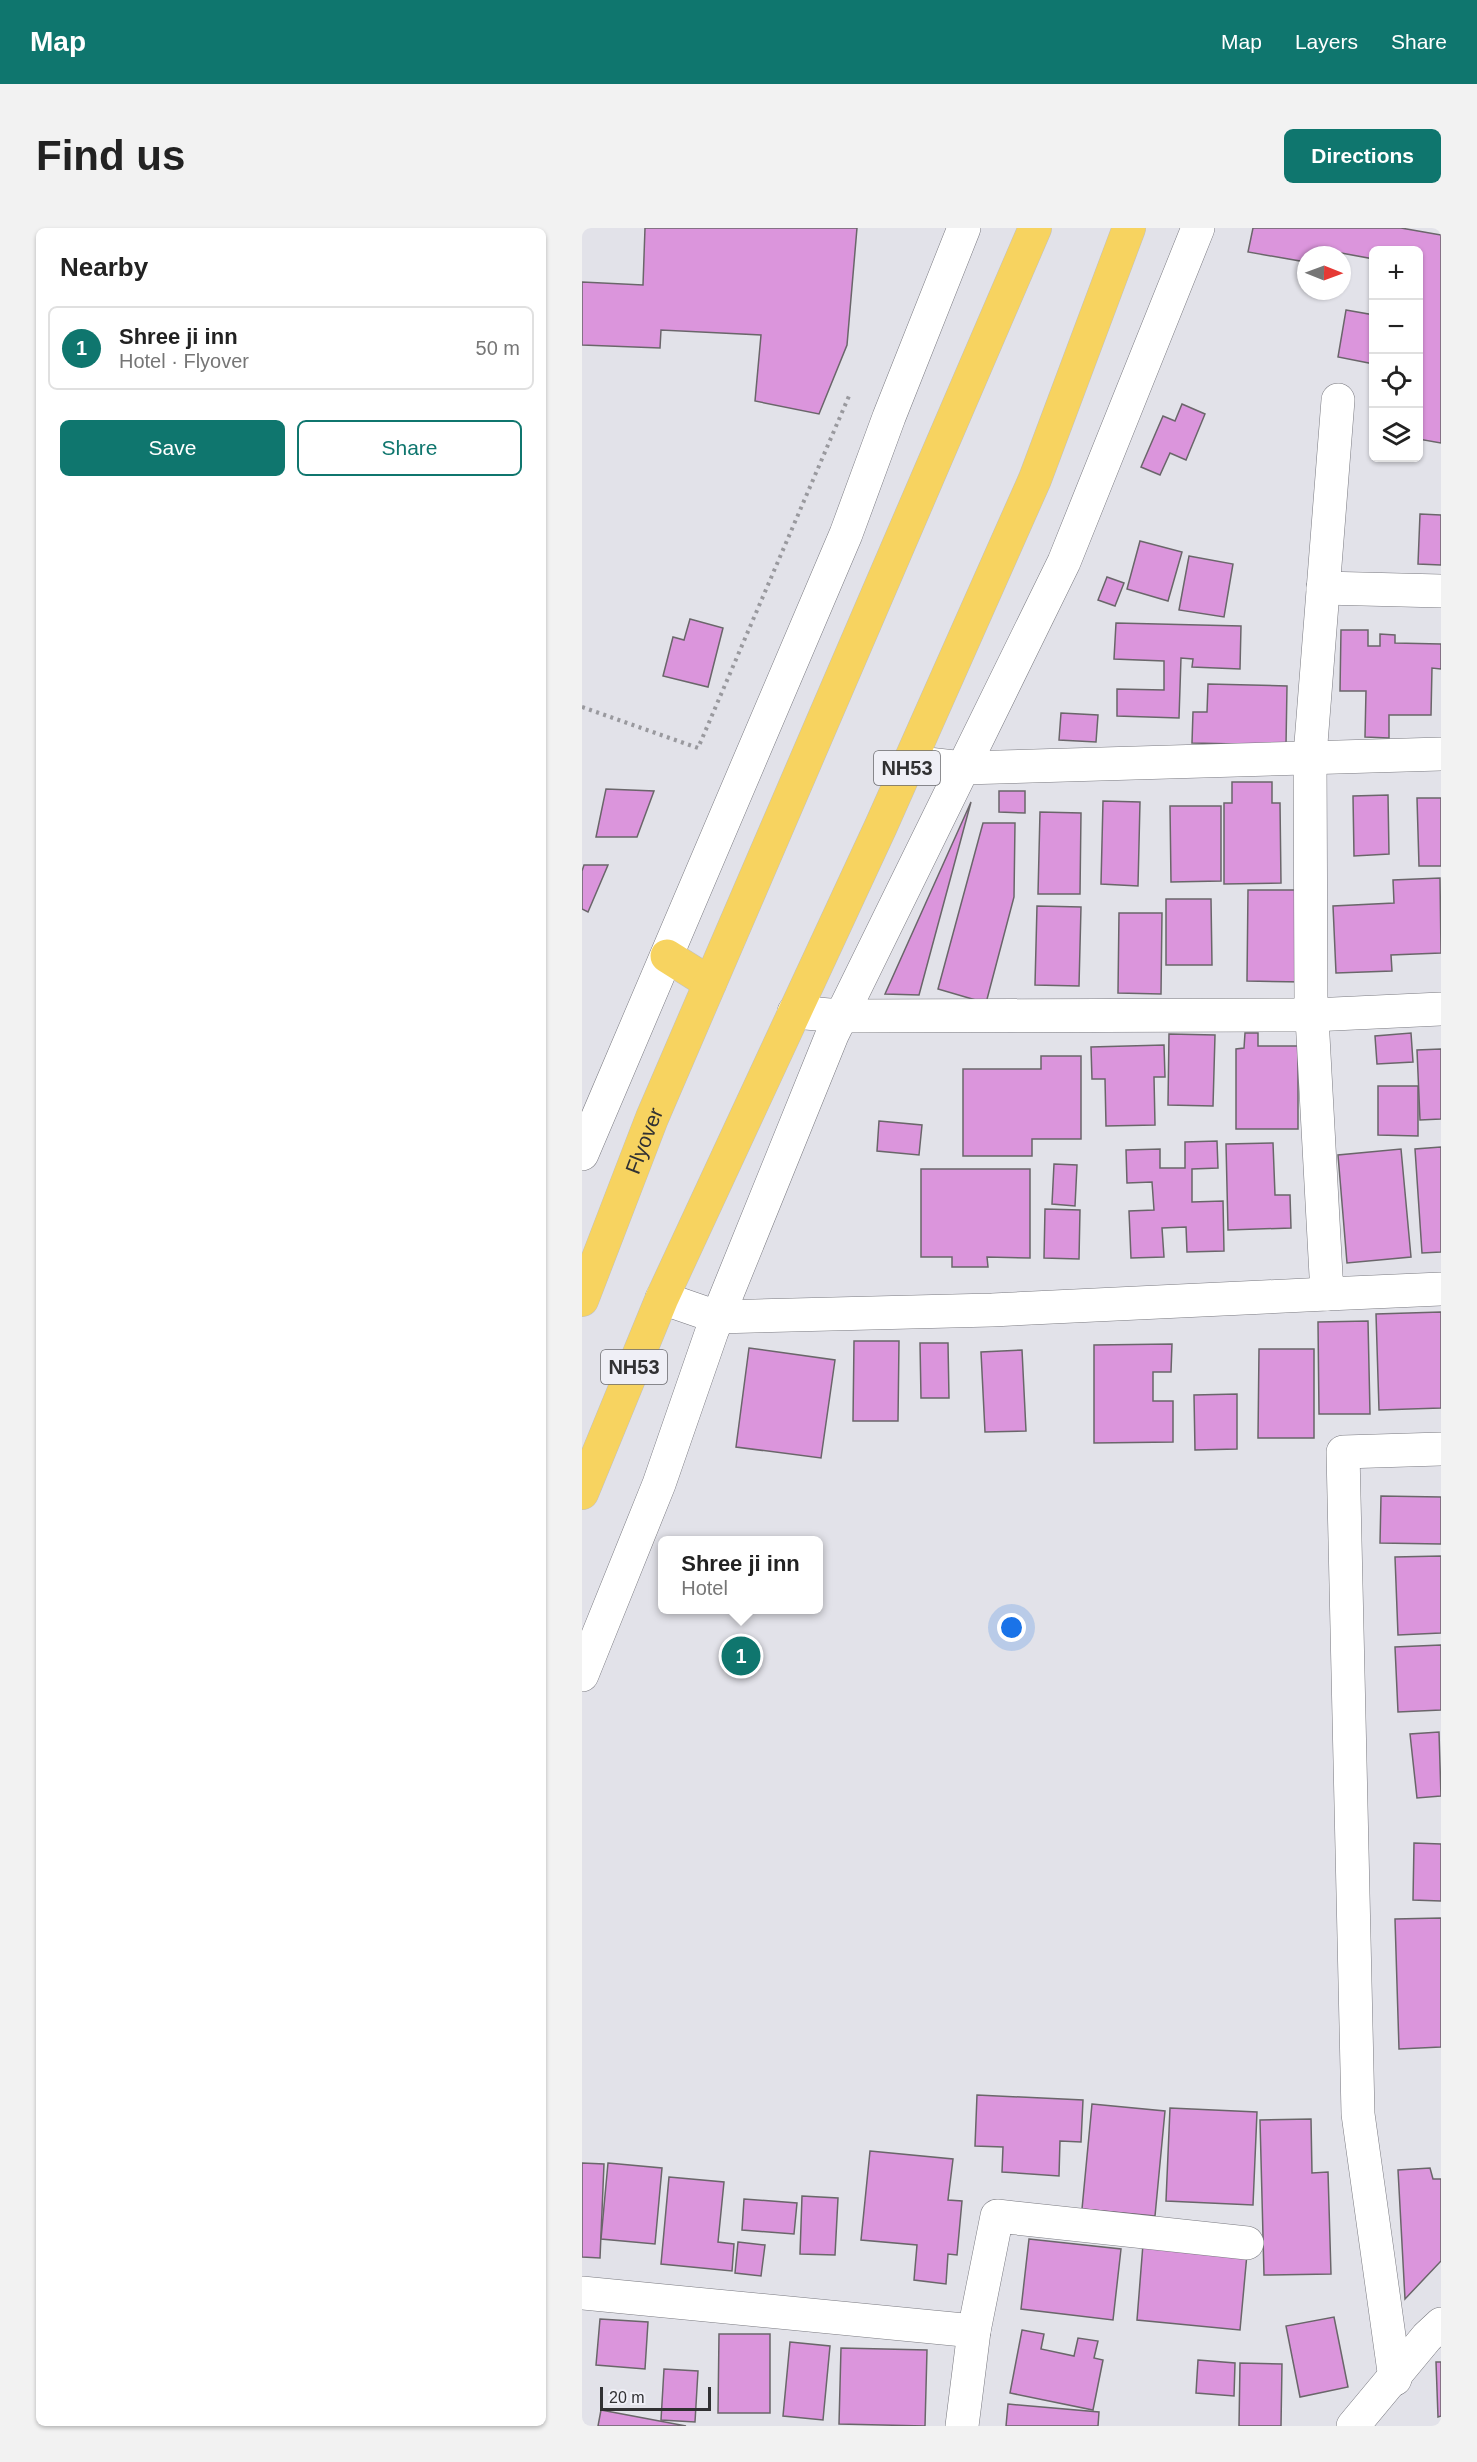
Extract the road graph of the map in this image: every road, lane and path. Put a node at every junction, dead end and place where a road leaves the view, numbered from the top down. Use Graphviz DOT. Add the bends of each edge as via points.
graph roads {
  1 [pos="964,228"];
  2 [pos="1035,228"];
  3 [pos="1129,228"];
  4 [pos="1198,228"];
  5 [pos="849,396"];
  6 [pos="1338,400"];
  7 [pos="1323,588"];
  8 [pos="1441,591"];
  9 [pos="582,707"];
  10 [pos="1441,754"];
  11 [pos="1310,756"];
  12 [pos="910,762"];
  13 [pos="963,768"];
  14 [pos="668,956"];
  15 [pos="710,983"];
  16 [pos="1441,1009"];
  17 [pos="794,1012"];
  18 [pos="1312,1015"];
  19 [pos="840,1016"];
  20 [pos="582,1154"];
  21 [pos="1441,1289"];
  22 [pos="1327,1294"];
  23 [pos="662,1298"];
  24 [pos="582,1300"];
  25 [pos="717,1317"];
  26 [pos="1441,1449"];
  27 [pos="582,1493"];
  28 [pos="582,1675"];
  29 [pos="1247,2243"];
  30 [pos="582,2293"];
  31 [pos="1441,2324"];
  32 [pos="974,2331"];
  33 [pos="1395,2379"];
  34 [pos="962,2426"];
  35 [pos="1353,2426"];
  1 -- 14 [label="street" via="846,534"];
  2 -- 15 [label="highway, Flyover"];
  3 -- 12 [label="highway, NH53" via="1035,479"];
  4 -- 13 [label="street" via="1064,562"];
  5 -- 9 [label="path" via="698,748"];
  6 -- 7 [label="street"];
  7 -- 8 [label="street"];
  7 -- 11 [label="street"];
  10 -- 11 [label="street"];
  11 -- 13 [label="street"];
  11 -- 18 [label="street"];
  12 -- 13 [label="street"];
  12 -- 17 [label="highway, NH53"];
  13 -- 19 [label="street"];
  14 -- 15 [label="highway"];
  14 -- 20 [label="street"];
  15 -- 24 [label="highway, Flyover" via="652,1118"];
  16 -- 18 [label="street"];
  17 -- 19 [label="street"];
  17 -- 23 [label="highway, NH53"];
  18 -- 19 [label="street"];
  18 -- 22 [label="street"];
  19 -- 25 [label="street"];
  21 -- 22 [label="street"];
  22 -- 25 [label="street" via="992,1310"];
  23 -- 25 [label="street"];
  23 -- 27 [label="highway, NH53"];
  25 -- 28 [label="street" via="659,1484"];
  26 -- 33 [label="street" via="1343,1452 1358,2114"];
  29 -- 32 [label="street" via="997,2216"];
  30 -- 32 [label="street"];
  31 -- 33 [label="street"];
  32 -- 34 [label="street"];
  33 -- 35 [label="street"];
}
